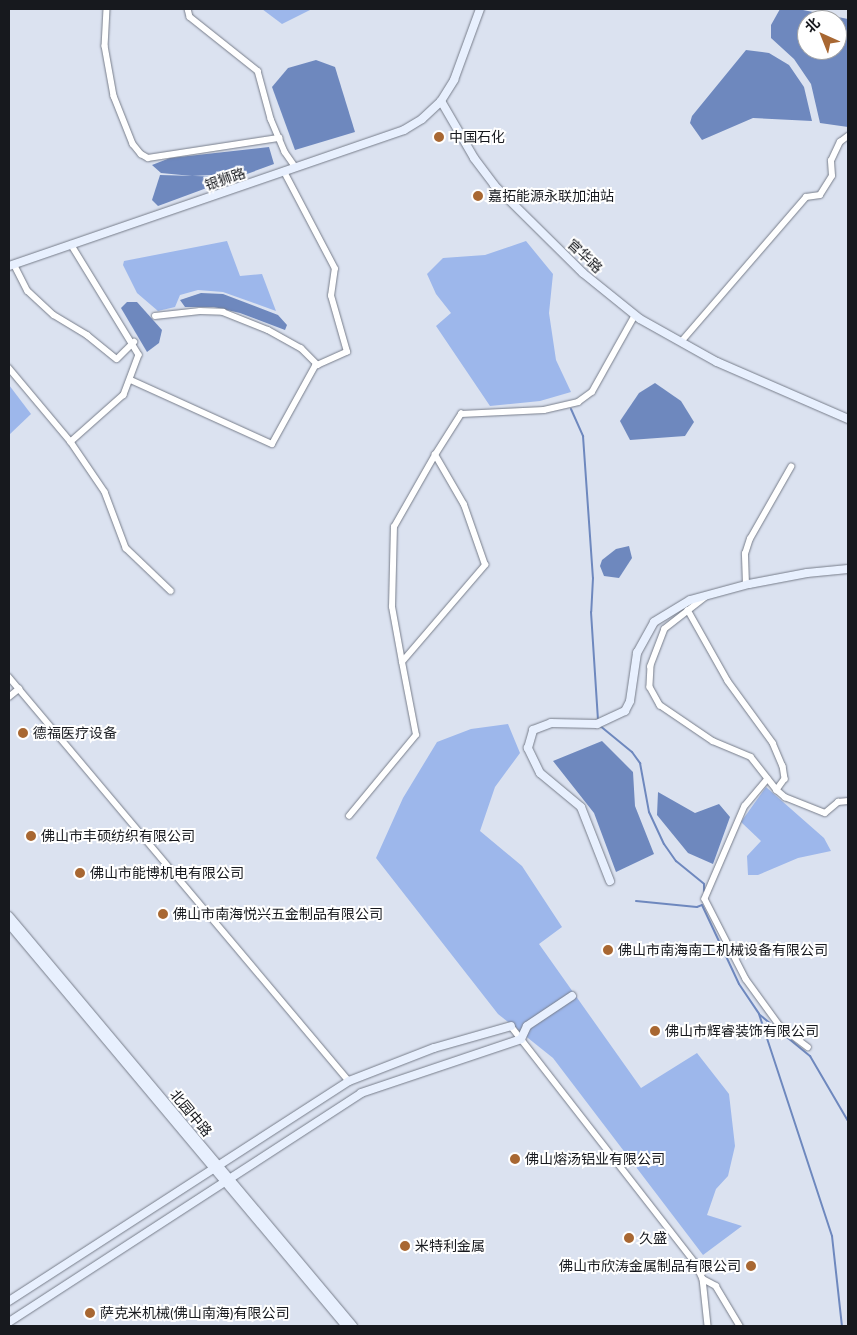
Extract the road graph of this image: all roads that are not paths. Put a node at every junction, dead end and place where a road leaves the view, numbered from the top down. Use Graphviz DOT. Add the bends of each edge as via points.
graph roads {
  1 [pos="107,9"];
  2 [pos="188,9"];
  3 [pos="480,9"];
  4 [pos="441,101"];
  5 [pos="848,136"];
  6 [pos="279,138"];
  7 [pos="296,168"];
  8 [pos="284,172"];
  9 [pos="71,244"];
  10 [pos="11,265"];
  11 [pos="635,315"];
  12 [pos="155,316"];
  13 [pos="134,342"];
  14 [pos="681,342"];
  15 [pos="318,365"];
  16 [pos="9,368"];
  17 [pos="131,380"];
  18 [pos="848,420"];
  19 [pos="72,442"];
  20 [pos="435,456"];
  21 [pos="791,467"];
  22 [pos="848,569"];
  23 [pos="746,585"];
  24 [pos="171,591"];
  25 [pos="710,594"];
  26 [pos="688,610"];
  27 [pos="402,662"];
  28 [pos="9,677"];
  29 [pos="19,689"];
  30 [pos="9,697"];
  31 [pos="768,779"];
  32 [pos="777,790"];
  33 [pos="848,801"];
  34 [pos="349,816"];
  35 [pos="610,881"];
  36 [pos="9,916"];
  37 [pos="9,924"];
  38 [pos="572,996"];
  39 [pos="511,1026"];
  40 [pos="521,1039"];
  41 [pos="808,1047"];
  42 [pos="349,1081"];
  43 [pos="216,1166"];
  44 [pos="227,1178"];
  45 [pos="702,1279"];
  46 [pos="9,1301"];
  47 [pos="9,1322"];
  48 [pos="346,1326"];
  49 [pos="353,1326"];
  50 [pos="708,1326"];
  51 [pos="740,1326"];
  1 -- 6 [label="street" via="106,46 114,96 129,136 141,154 148,158"];
  2 -- 6 [label="street" via="190,17 258,71"];
  3 -- 4 [label="street" via="454,80"];
  4 -- 7 [label="street, 银狮路" via="404,130"];
  4 -- 11 [label="street, 官华路" via="474,158 494,185 582,273"];
  5 -- 14 [label="street" via="840,142 831,160 832,176 820,195 806,197"];
  6 -- 7 [label="street"];
  7 -- 8 [label="street, 银狮路"];
  8 -- 9 [label="street, 银狮路"];
  8 -- 15 [label="street" via="335,269 331,296 347,352"];
  9 -- 10 [label="street, 银狮路"];
  9 -- 13 [label="street"];
  10 -- 13 [label="street" via="28,291 54,315 117,359"];
  11 -- 14 [label="street, 官华路"];
  11 -- 20 [label="street" via="592,392 578,402 544,410 460,414"];
  12 -- 15 [label="street" via="200,310 223,312 268,330 301,348"];
  13 -- 17 [label="street" via="139,355"];
  14 -- 18 [label="street, 官华路" via="717,362"];
  15 -- 17 [label="street" via="284,418 272,444"];
  16 -- 19 [label="street"];
  17 -- 19 [label="street" via="124,395"];
  19 -- 24 [label="street" via="105,492 126,548"];
  20 -- 27 [label="street" via="394,527 392,607"];
  20 -- 27 [label="street" via="464,505 485,565"];
  21 -- 23 [label="street" via="744,554"];
  22 -- 23 [label="street"];
  23 -- 25 [label="street"];
  25 -- 26 [label="street"];
  25 -- 35 [label="street" via="690,600 654,622 637,653 630,701 625,711 599,723 551,723 533,730 528,748 540,773 581,808"];
  26 -- 31 [label="street" via="665,629 652,666 650,687 660,705 714,741 751,757"];
  26 -- 32 [label="street" via="728,681 773,743 783,766 784,779"];
  27 -- 34 [label="street" via="416,735"];
  28 -- 29 [label="street"];
  29 -- 30 [label="street"];
  29 -- 42 [label="street"];
  31 -- 32 [label="street"];
  31 -- 41 [label="street" via="744,806 705,899 746,979 780,1026"];
  32 -- 33 [label="street" via="825,813 838,802"];
  36 -- 43 [label="street, 北园中路"];
  37 -- 43 [label="street, 北园中路"];
  38 -- 40 [label="street" via="527,1026"];
  39 -- 40 [label="street"];
  39 -- 42 [label="street" via="434,1048"];
  40 -- 44 [label="street" via="361,1093"];
  40 -- 45 [label="street" via="684,1247"];
  42 -- 43 [label="street"];
  43 -- 44 [label="street, 北园中路"];
  43 -- 46 [label="street"];
  44 -- 47 [label="street"];
  44 -- 48 [label="street, 北园中路"];
  44 -- 49 [label="street, 北园中路"];
  45 -- 50 [label="street"];
  45 -- 51 [label="street" via="716,1286"];
}
